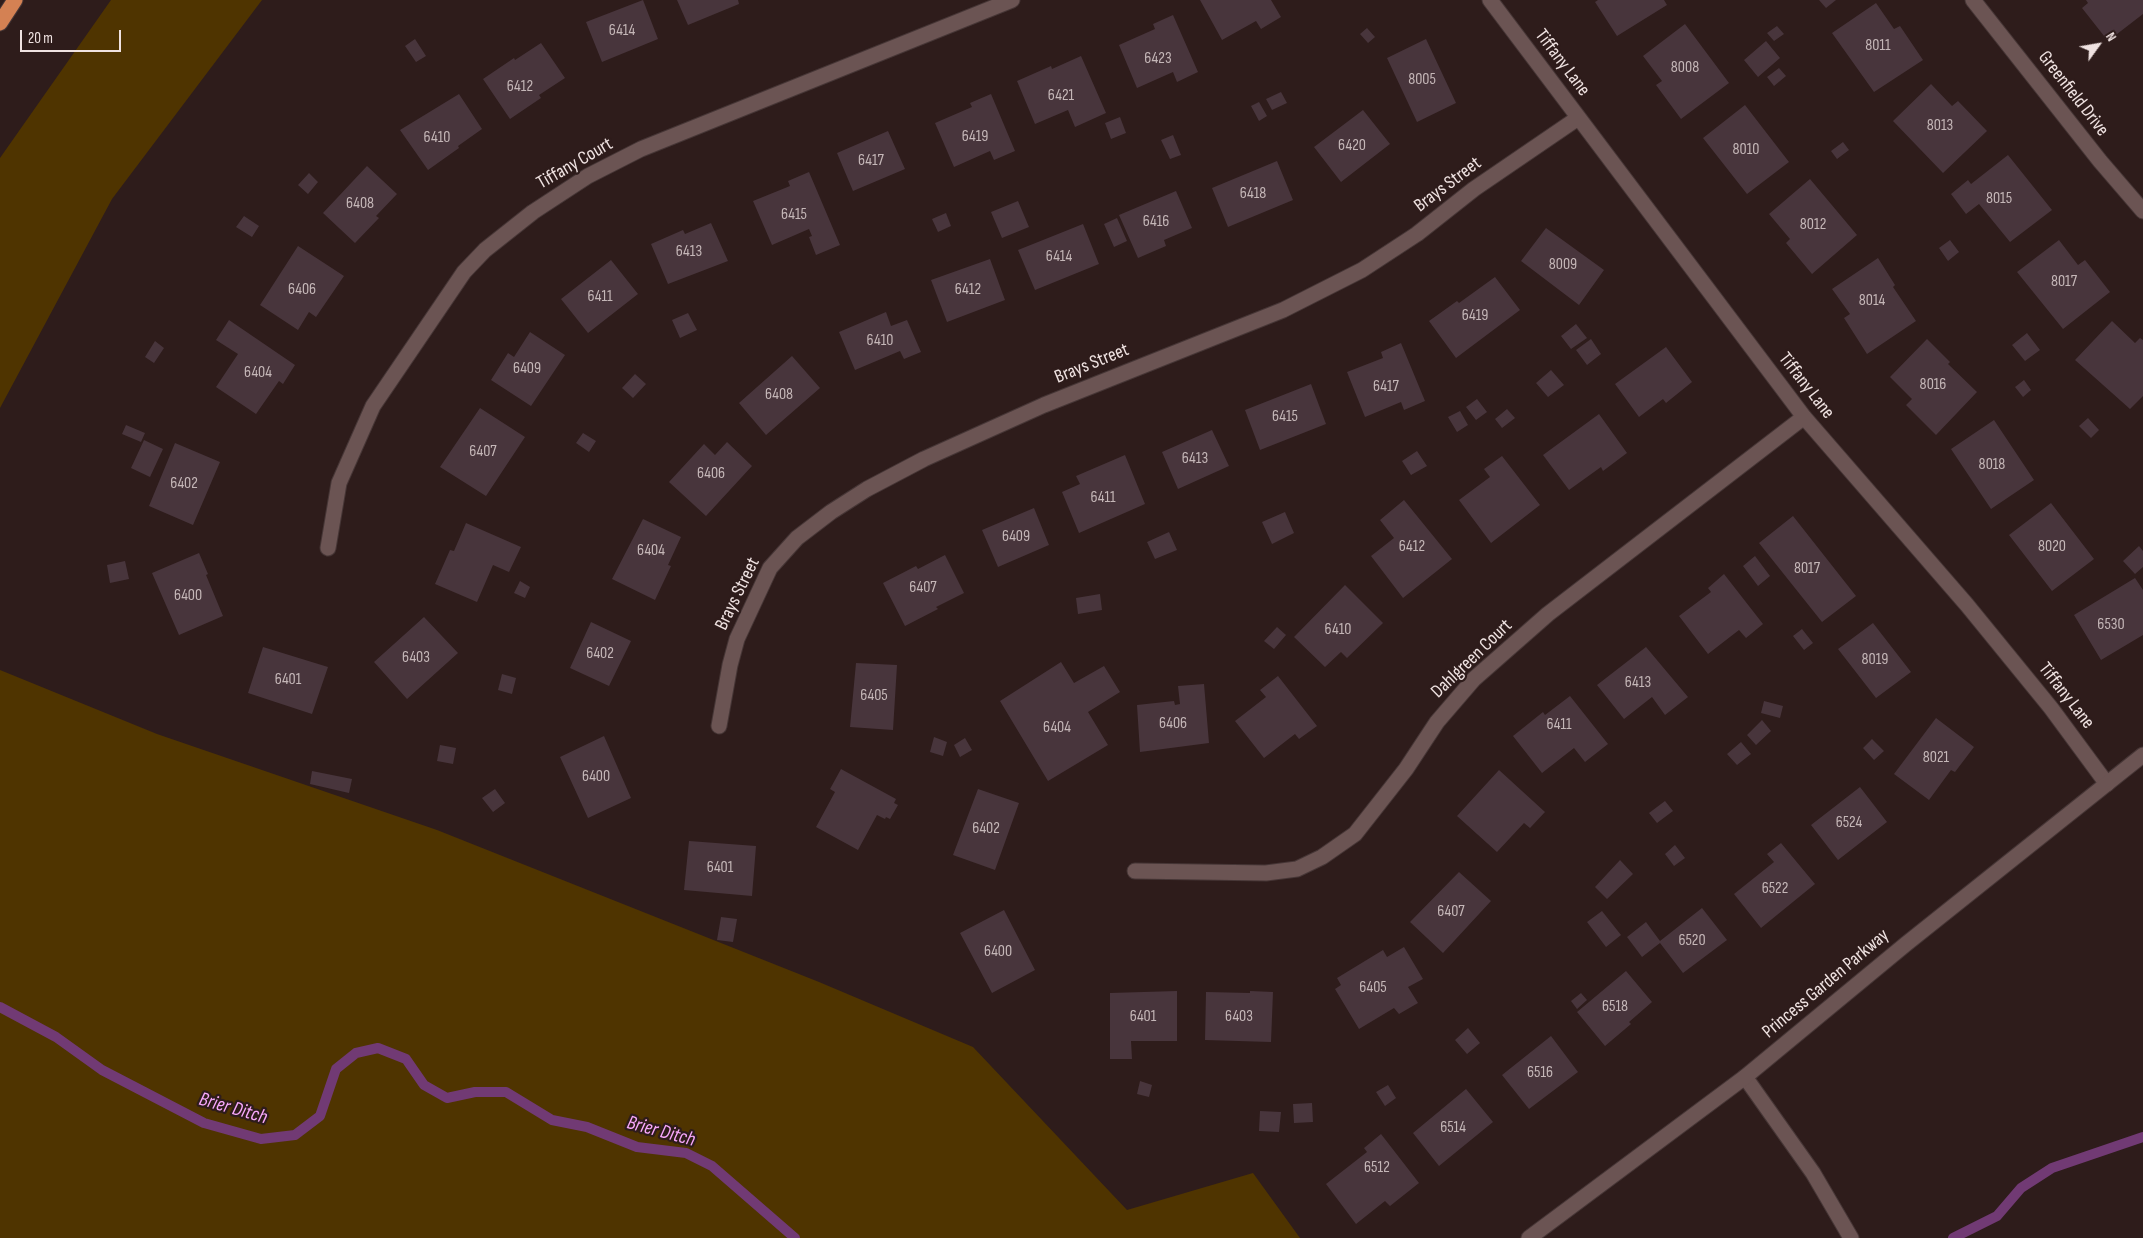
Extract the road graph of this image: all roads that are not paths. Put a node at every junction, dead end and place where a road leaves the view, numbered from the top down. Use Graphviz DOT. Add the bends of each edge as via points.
graph roads {
  1 [pos="15,0"];
  2 [pos="1012,0"];
  3 [pos="1490,0"];
  4 [pos="1974,0"];
  5 [pos="0,23"];
  6 [pos="1578,118"];
  7 [pos="2143,211"];
  8 [pos="1804,417"];
  9 [pos="328,548"];
  10 [pos="719,726"];
  11 [pos="2143,755"];
  12 [pos="2107,784"];
  13 [pos="1135,871"];
  14 [pos="1745,1077"];
  15 [pos="1529,1238"];
  16 [pos="1851,1238"];
  1 -- 5 [label="highway"];
  2 -- 9 [label="street, Tiffany Court" via="641,149 588,176 506,232 464,272 373,406 338,483"];
  3 -- 6 [label="street, Tiffany Lane"];
  4 -- 7 [label="street, Greenfield Drive"];
  6 -- 8 [label="street, Tiffany Lane"];
  6 -- 10 [label="street, Brays Street" via="1362,270 1283,310 1044,405 941,451 867,489 831,512 797,538 770,568 737,639"];
  8 -- 12 [label="street, Tiffany Lane" via="1967,605 2051,708"];
  8 -- 13 [label="street, Dahlgreen Court" via="1548,614 1474,679 1437,722 1406,769 1355,834 1322,857 1296,869 1266,873"];
  11 -- 12 [label="street, Princess Garden Parkway"];
  12 -- 14 [label="street, Princess Garden Parkway"];
  14 -- 15 [label="street, Princess Garden Parkway"];
  14 -- 16 [label="street" via="1813,1173"];
}
